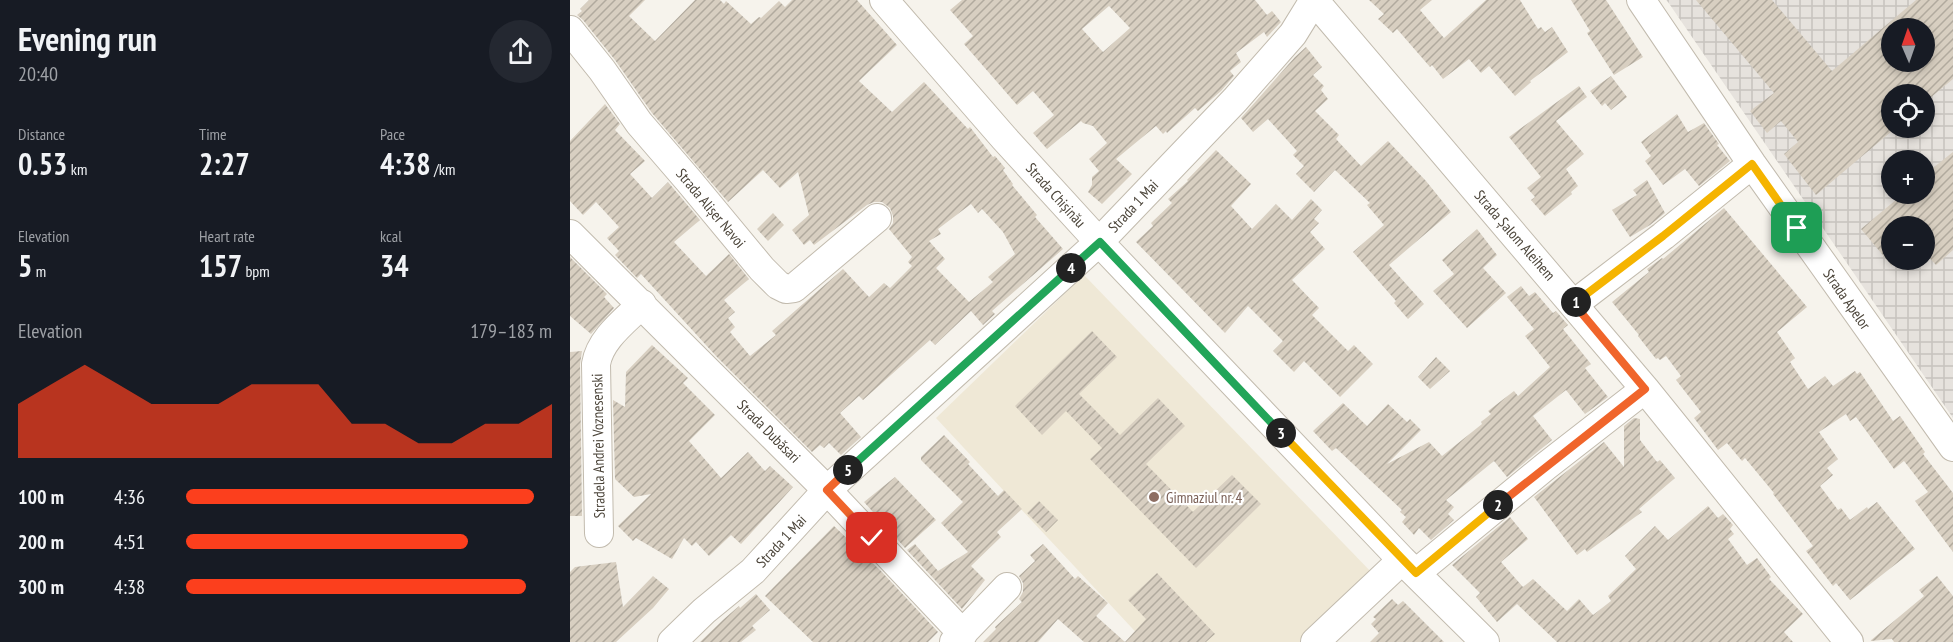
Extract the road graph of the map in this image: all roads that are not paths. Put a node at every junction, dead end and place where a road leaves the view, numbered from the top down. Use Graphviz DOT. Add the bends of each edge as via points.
graph roads {
  1 [pos="884,0"];
  2 [pos="1314,0"];
  3 [pos="1641,0"];
  4 [pos="570,30"];
  5 [pos="1752,164"];
  6 [pos="877,218"];
  7 [pos="570,234"];
  8 [pos="1100,242"];
  9 [pos="642,304"];
  10 [pos="1574,304"];
  11 [pos="1645,389"];
  12 [pos="1953,447"];
  13 [pos="827,490"];
  14 [pos="599,533"];
  15 [pos="1409,567"];
  16 [pos="1007,587"];
  17 [pos="959,638"];
  18 [pos="672,642"];
  19 [pos="1315,642"];
  20 [pos="1485,642"];
  21 [pos="1849,642"];
  1 -- 8 [label="street, Strada Chișinău"];
  2 -- 8 [label="street, Strada 1 Mai" via="1293,34 1235,100"];
  2 -- 10 [label="street, Strada Șalom Aleihem"];
  3 -- 5 [label="street, Strada Apelor"];
  4 -- 6 [label="street, Strada Alișer Navoi" via="639,123 777,285 794,288"];
  5 -- 10 [label="street"];
  5 -- 12 [label="street, Strada Apelor"];
  7 -- 9 [label="street, Strada Dubăsari"];
  8 -- 13 [label="street, Strada 1 Mai"];
  8 -- 15 [label="street, Strada Chișinău"];
  9 -- 13 [label="street, Strada Dubăsari"];
  9 -- 14 [label="street, Stradela Andrei Voznesenski" via="616,329 598,354 596,364"];
  10 -- 11 [label="street, Strada Șalom Aleihem"];
  11 -- 15 [label="street"];
  11 -- 21 [label="street, Strada Șalom Aleihem"];
  13 -- 17 [label="street, Strada Dubăsari"];
  13 -- 18 [label="street, Strada 1 Mai" via="753,571"];
  15 -- 19 [label="street"];
  15 -- 20 [label="street, Strada Chișinău"];
  16 -- 17 [label="street, Strada Dubăsari"];
}
